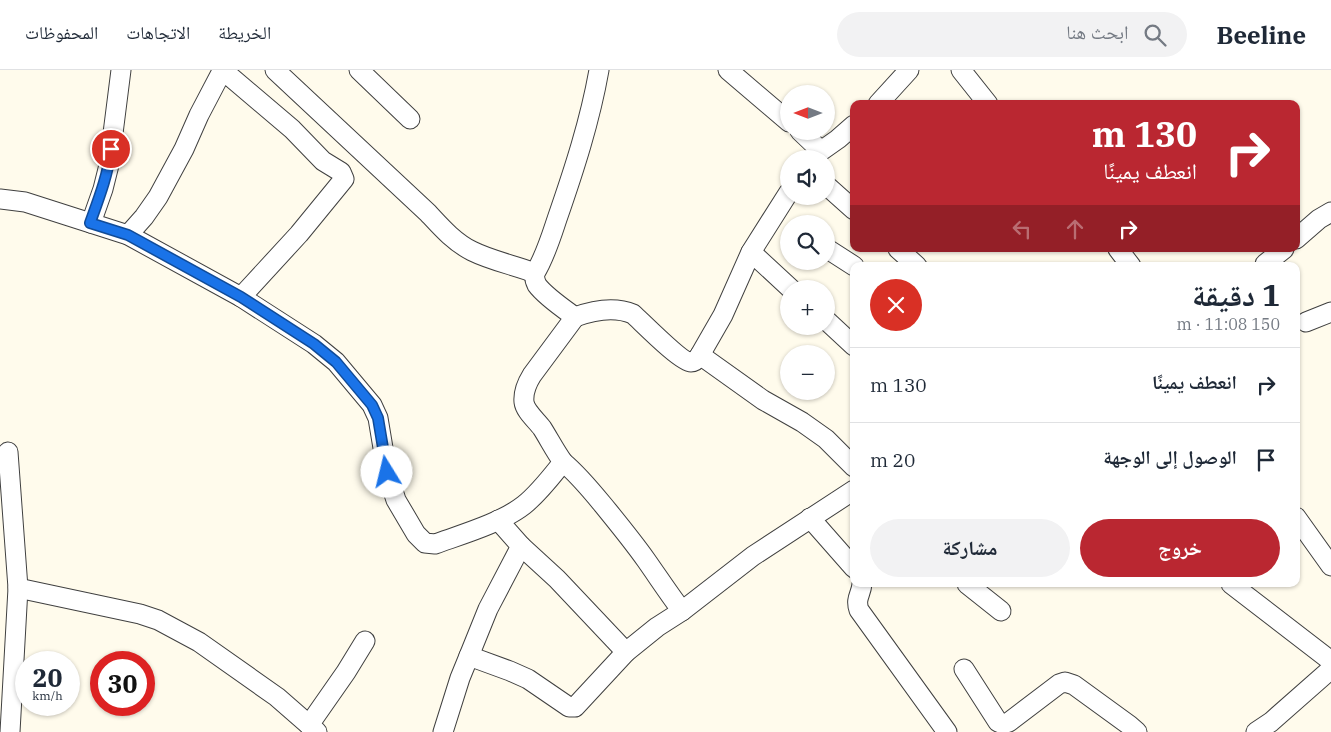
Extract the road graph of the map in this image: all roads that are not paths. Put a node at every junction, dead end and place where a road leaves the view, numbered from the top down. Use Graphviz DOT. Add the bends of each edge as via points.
graph roads {
  1 [pos="121,70"];
  2 [pos="275,70"];
  3 [pos="359,70"];
  4 [pos="600,70"];
  5 [pos="728,70"];
  6 [pos="909,70"];
  7 [pos="961,70"];
  8 [pos="882,100"];
  9 [pos="985,100"];
  10 [pos="780,114"];
  11 [pos="410,119"];
  12 [pos="850,128"];
  13 [pos="824,150"];
  14 [pos="835,193"];
  15 [pos="0,198"];
  16 [pos="850,206"];
  17 [pos="1331,212"];
  18 [pos="780,221"];
  19 [pos="90,223"];
  20 [pos="128,235"];
  21 [pos="1300,235"];
  22 [pos="751,252"];
  23 [pos="901,252"];
  24 [pos="1120,252"];
  25 [pos="1280,252"];
  26 [pos="835,254"];
  27 [pos="913,262"];
  28 [pos="1128,262"];
  29 [pos="1268,262"];
  30 [pos="850,263"];
  31 [pos="535,273"];
  32 [pos="782,280"];
  33 [pos="241,297"];
  34 [pos="1331,312"];
  35 [pos="575,317"];
  36 [pos="1306,322"];
  37 [pos="835,328"];
  38 [pos="850,342"];
  39 [pos="700,355"];
  40 [pos="8,452"];
  41 [pos="563,462"];
  42 [pos="850,463"];
  43 [pos="850,493"];
  44 [pos="810,518"];
  45 [pos="498,520"];
  46 [pos="1300,523"];
  47 [pos="521,546"];
  48 [pos="850,563"];
  49 [pos="1331,566"];
  50 [pos="12,576"];
  51 [pos="862,587"];
  52 [pos="971,587"];
  53 [pos="1235,587"];
  54 [pos="1001,610"];
  55 [pos="682,611"];
  56 [pos="365,641"];
  57 [pos="626,652"];
  58 [pos="469,656"];
  59 [pos="1331,661"];
  60 [pos="964,669"];
  61 [pos="1331,669"];
  62 [pos="313,728"];
  63 [pos="10,732"];
  64 [pos="443,732"];
  65 [pos="947,732"];
  66 [pos="1137,732"];
  67 [pos="1256,732"];
  1 -- 19 [label="street" via="109,165"];
  2 -- 31 [label="street" via="456,241 474,252"];
  3 -- 11 [label="street"];
  4 -- 31 [label="street" via="576,166"];
  5 -- 10 [label="street"];
  6 -- 8 [label="street"];
  7 -- 9 [label="street"];
  12 -- 13 [label="street"];
  14 -- 16 [label="street"];
  15 -- 19 [label="street" via="25,202"];
  17 -- 21 [label="street"];
  18 -- 22 [label="street"];
  19 -- 20 [label="street"];
  20 -- 33 [label="street"];
  20 -- 33 [label="street" via="158,196 221,73 226,73 292,129 323,161 341,172 344,179"];
  22 -- 32 [label="street"];
  22 -- 39 [label="street" via="724,315"];
  23 -- 27 [label="street"];
  24 -- 28 [label="street"];
  25 -- 29 [label="street"];
  26 -- 30 [label="street"];
  31 -- 35 [label="street" via="537,285"];
  33 -- 45 [label="street" via="329,356 372,405 378,418 391,488 420,540 435,544"];
  34 -- 36 [label="street"];
  35 -- 39 [label="street" via="598,310 625,311 684,360 693,362"];
  35 -- 41 [label="street" via="532,375 524,400"];
  37 -- 38 [label="street"];
  39 -- 42 [label="street" via="826,439"];
  40 -- 50 [label="street"];
  41 -- 45 [label="street" via="529,500"];
  41 -- 55 [label="street" via="623,530"];
  43 -- 44 [label="street"];
  44 -- 48 [label="street"];
  44 -- 55 [label="street" via="753,556"];
  45 -- 47 [label="street"];
  46 -- 49 [label="street"];
  47 -- 57 [label="street"];
  47 -- 58 [label="street" via="488,609"];
  50 -- 62 [label="street" via="158,620 199,642 277,697"];
  50 -- 63 [label="street"];
  51 -- 65 [label="street" via="856,600 859,610"];
  52 -- 54 [label="street"];
  53 -- 59 [label="street"];
  55 -- 57 [label="street"];
  56 -- 62 [label="street"];
  57 -- 58 [label="street" via="573,708 528,679"];
  58 -- 64 [label="street"];
  60 -- 66 [label="street" via="998,722 1003,724 1065,682 1074,685"];
  61 -- 67 [label="street"];
}
